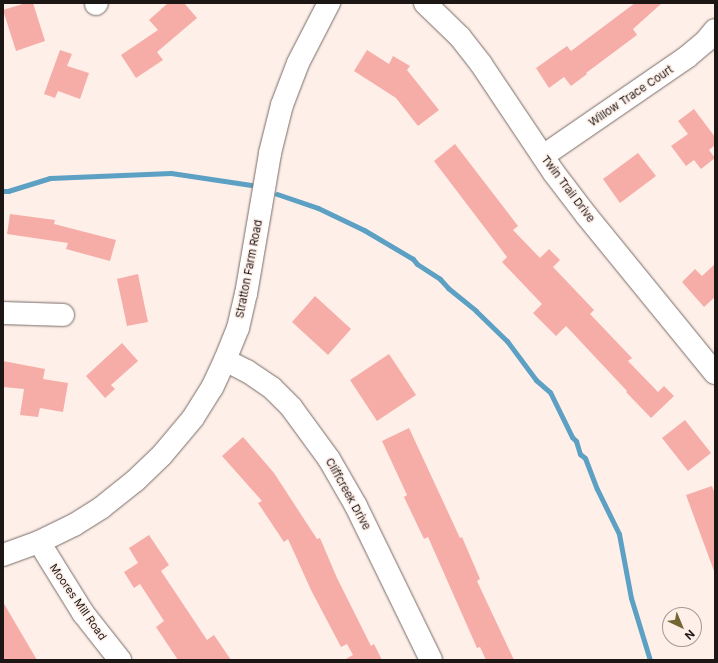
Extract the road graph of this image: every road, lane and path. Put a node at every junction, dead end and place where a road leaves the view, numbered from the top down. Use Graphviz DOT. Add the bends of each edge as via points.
graph roads {
  1 [pos="329,3"];
  2 [pos="425,3"];
  3 [pos="715,30"];
  4 [pos="543,156"];
  5 [pos="3,313"];
  6 [pos="63,315"];
  7 [pos="226,360"];
  8 [pos="715,373"];
  9 [pos="39,542"];
  10 [pos="3,555"];
  11 [pos="120,660"];
  12 [pos="431,660"];
  1 -- 7 [label="street, Stratton Farm Road" via="298,63 282,105 270,153 246,294 238,328"];
  2 -- 4 [label="street, Twin Trail Drive" via="460,37 481,64"];
  3 -- 4 [label="street, Willow Trace Court" via="687,57"];
  4 -- 8 [label="street, Twin Trail Drive" via="586,215"];
  5 -- 6 [label="street"];
  7 -- 9 [label="street, Stratton Farm Road" via="193,418 162,455 101,508"];
  7 -- 12 [label="street, Cliffcreek Drive" via="272,388 291,407 329,459 356,506"];
  9 -- 10 [label="street, Stratton Farm Road"];
  9 -- 11 [label="street, Moores Mill Road" via="83,613"];
}
